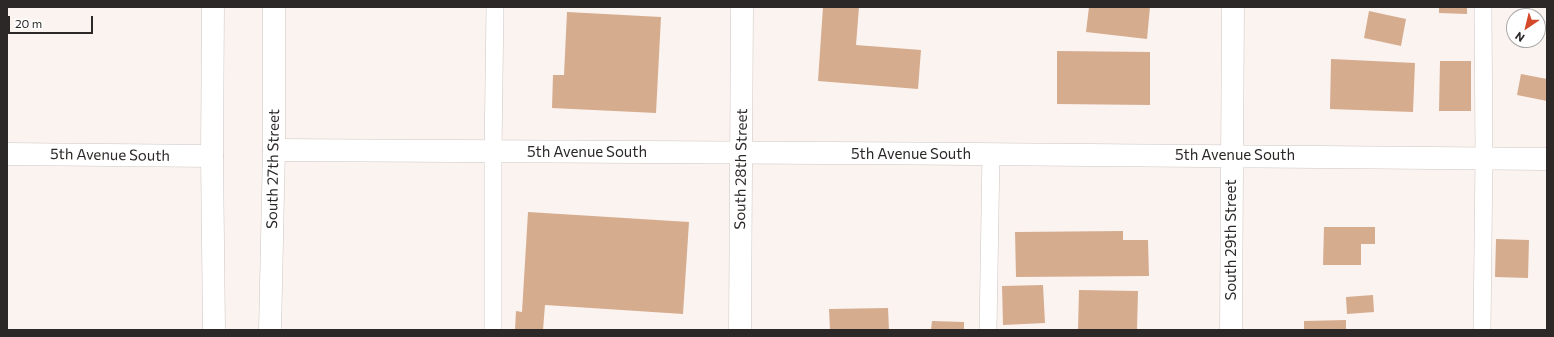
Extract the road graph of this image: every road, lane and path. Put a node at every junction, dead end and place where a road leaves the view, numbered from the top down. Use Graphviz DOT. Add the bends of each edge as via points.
graph roads {
  1 [pos="213,7"];
  2 [pos="274,7"];
  3 [pos="495,7"];
  4 [pos="742,7"];
  5 [pos="1233,7"];
  6 [pos="1483,7"];
  7 [pos="274,150"];
  8 [pos="492,152"];
  9 [pos="741,153"];
  10 [pos="7,154"];
  11 [pos="991,154"];
  12 [pos="1232,155"];
  13 [pos="212,156"];
  14 [pos="1484,158"];
  15 [pos="1547,159"];
  16 [pos="214,330"];
  17 [pos="270,330"];
  18 [pos="493,330"];
  19 [pos="740,330"];
  20 [pos="988,330"];
  21 [pos="1231,330"];
  22 [pos="1482,330"];
  1 -- 13 [label="street"];
  2 -- 7 [label="street, South 27th Street"];
  3 -- 8 [label="lane"];
  4 -- 9 [label="street, South 28th Street"];
  5 -- 12 [label="street, South 29th Street"];
  6 -- 14 [label="lane"];
  7 -- 8 [label="street, 5th Avenue South"];
  7 -- 17 [label="street, South 27th Street"];
  8 -- 9 [label="street, 5th Avenue South"];
  8 -- 18 [label="lane"];
  9 -- 11 [label="street, 5th Avenue South"];
  9 -- 19 [label="street, South 28th Street"];
  10 -- 13 [label="street, 5th Avenue South"];
  11 -- 12 [label="street, 5th Avenue South"];
  11 -- 20 [label="lane"];
  12 -- 14 [label="street, 5th Avenue South"];
  12 -- 21 [label="street, South 29th Street"];
  13 -- 16 [label="street"];
  14 -- 15 [label="street, 5th Avenue South"];
  14 -- 22 [label="lane"];
}
